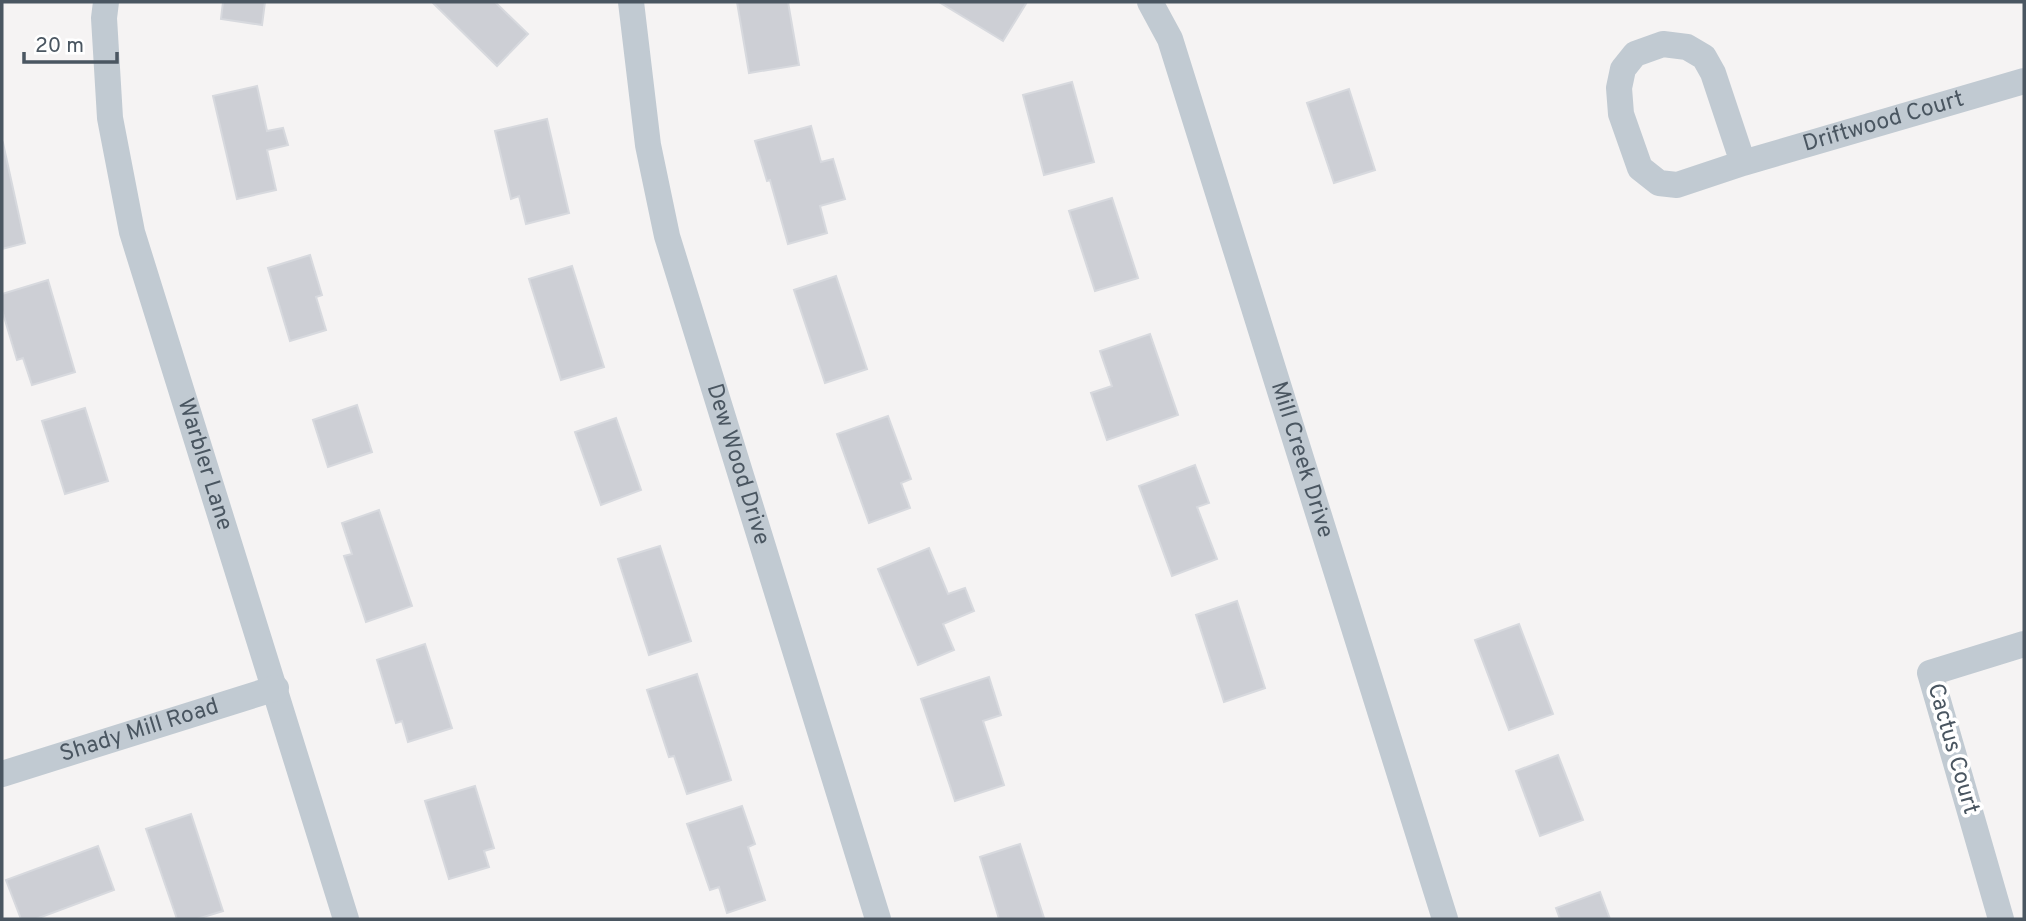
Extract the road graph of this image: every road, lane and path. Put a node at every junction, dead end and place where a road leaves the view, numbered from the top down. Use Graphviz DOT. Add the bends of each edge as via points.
graph roads {
  1 [pos="106,2"];
  2 [pos="631,2"];
  3 [pos="1150,2"];
  4 [pos="2024,81"];
  5 [pos="1743,163"];
  6 [pos="2024,644"];
  7 [pos="275,688"];
  8 [pos="2,774"];
  9 [pos="346,919"];
  10 [pos="878,919"];
  11 [pos="1446,919"];
  12 [pos="2001,919"];
  1 -- 7 [label="street, Warbler Lane" via="110,118 132,232"];
  2 -- 10 [label="street, Dew Wood Drive" via="648,145 667,236"];
  3 -- 11 [label="street, Mill Creek Drive" via="1170,39"];
  4 -- 5 [label="street, Driftwood Court"];
  5 -- 5 [label="street, Driftwood Court" via="1704,57 1687,47 1663,44 1635,54 1623,69 1619,88 1621,114 1640,168 1659,183 1677,185"];
  6 -- 12 [label="street, Cactus Court" via="1930,673"];
  7 -- 8 [label="street, Shady Mill Road"];
  7 -- 9 [label="street, Warbler Lane"];
}
